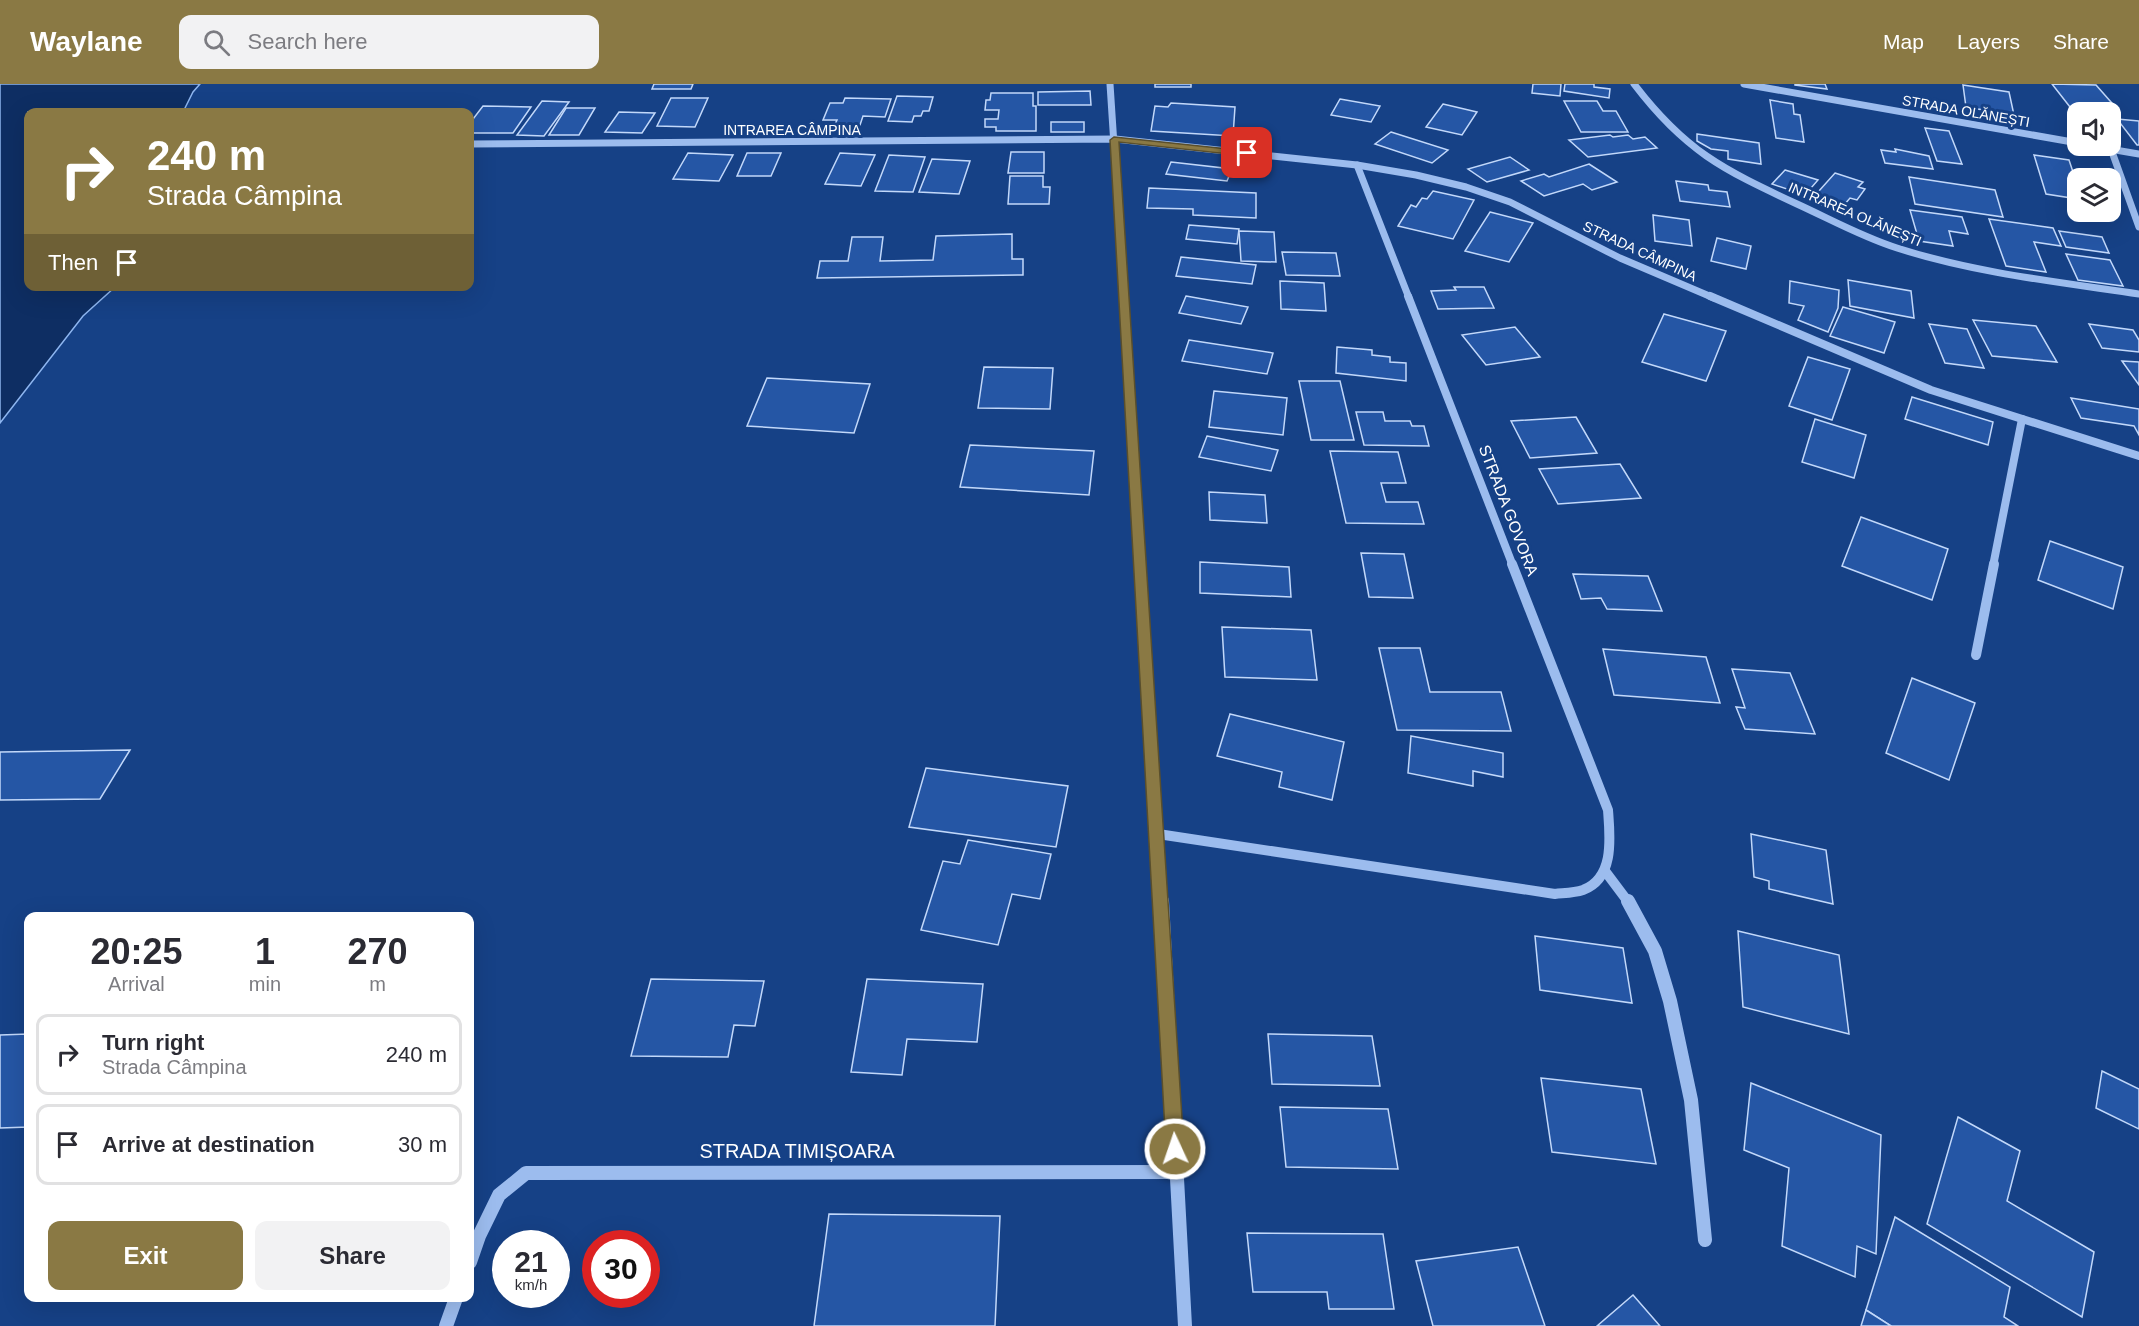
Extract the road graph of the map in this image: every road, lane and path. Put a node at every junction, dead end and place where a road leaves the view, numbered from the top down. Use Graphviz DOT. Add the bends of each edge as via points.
graph roads {
  1 [pos="1110,84"];
  2 [pos="1634,84"];
  3 [pos="1744,84"];
  4 [pos="1114,140"];
  5 [pos="2067,141"];
  6 [pos="474,144"];
  7 [pos="2121,151"];
  8 [pos="2139,154"];
  9 [pos="2114,156"];
  10 [pos="1357,165"];
  11 [pos="2139,227"];
  12 [pos="2139,294"];
  13 [pos="2022,419"];
  14 [pos="2139,456"];
  15 [pos="1976,655"];
  16 [pos="1158,834"];
  17 [pos="1605,871"];
  18 [pos="1176,1172"];
  19 [pos="1705,1240"];
  20 [pos="474,1250"];
  21 [pos="455,1302"];
  22 [pos="446,1326"];
  23 [pos="1185,1326"];
  1 -- 4 [label="street"];
  2 -- 12 [label="street, INTRAREA OLĂNEȘTI" via="1669,126 1714,162 1748,182 1894,247 1982,269"];
  3 -- 5 [label="street, STRADA OLĂNEȘTI"];
  4 -- 6 [label="street, INTRAREA CÂMPINA"];
  4 -- 10 [label="street, STRADA CÂMPINA"];
  4 -- 16 [label="street"];
  7 -- 8 [label="street"];
  9 -- 11 [label="street"];
  10 -- 13 [label="street, STRADA CÂMPINA" via="1466,187 1510,202 1620,258 1853,358 1931,390"];
  10 -- 17 [label="street, STRADA GOVORA" via="1608,810 1611,847"];
  13 -- 14 [label="street, STRADA CÂMPINA"];
  13 -- 15 [label="street"];
  16 -- 17 [label="street" via="1556,894 1587,890"];
  16 -- 18 [label="street"];
  17 -- 19 [label="street" via="1635,910 1655,951 1670,1001 1691,1100"];
  18 -- 20 [label="street, STRADA TIMIȘOARA" via="525,1173 499,1195"];
  18 -- 23 [label="street"];
  21 -- 22 [label="street"];
}
